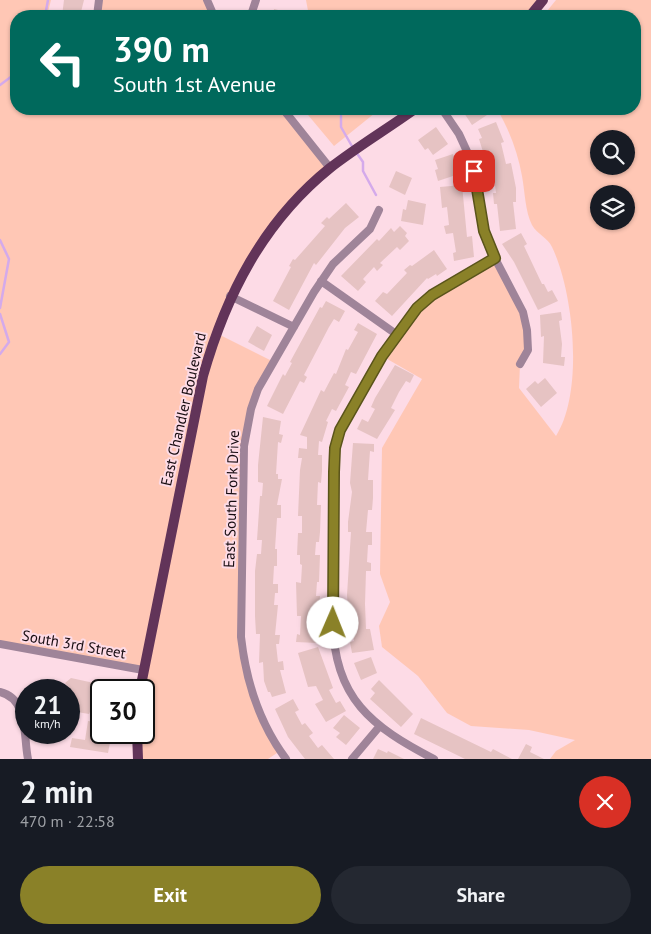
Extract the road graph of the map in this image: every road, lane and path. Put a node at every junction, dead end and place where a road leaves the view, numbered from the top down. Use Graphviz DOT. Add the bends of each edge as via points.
graph roads {
  1 [pos="543,0"];
  2 [pos="535,10"];
  3 [pos="288,115"];
  4 [pos="406,115"];
  5 [pos="446,115"];
  6 [pos="330,168"];
  7 [pos="379,210"];
  8 [pos="495,258"];
  9 [pos="321,281"];
  10 [pos="230,296"];
  11 [pos="294,327"];
  12 [pos="396,334"];
  13 [pos="520,364"];
  14 [pos="0,644"];
  15 [pos="143,670"];
  16 [pos="142,679"];
  17 [pos="0,692"];
  18 [pos="380,727"];
  19 [pos="137,744"];
  20 [pos="28,759"];
  21 [pos="138,759"];
  22 [pos="286,759"];
  23 [pos="352,759"];
  24 [pos="434,759"];
  1 -- 2 [label="main road"];
  3 -- 6 [label="street"];
  4 -- 6 [label="main road, East Chandler Boulevard"];
  5 -- 8 [label="street" via="470,158 484,231"];
  6 -- 10 [label="main road, East Chandler Boulevard" via="282,216 259,245"];
  7 -- 9 [label="street, East South Fork Drive" via="370,228 333,264"];
  8 -- 12 [label="street" via="432,295"];
  8 -- 13 [label="street" via="523,312 528,350"];
  9 -- 11 [label="street, East South Fork Drive"];
  9 -- 12 [label="street"];
  10 -- 11 [label="street"];
  10 -- 15 [label="main road, East Chandler Boulevard" via="203,376"];
  11 -- 22 [label="street, East South Fork Drive" via="258,389 247,427 243,542 244,656 251,688 266,729"];
  12 -- 18 [label="street" via="340,430 334,472 333,639 339,666 351,694"];
  14 -- 15 [label="street, South 3rd Street"];
  15 -- 16 [label="main road, East Chandler Boulevard"];
  17 -- 20 [label="street" via="11,695 20,706"];
  18 -- 23 [label="street"];
  18 -- 24 [label="street"];
  19 -- 21 [label="main road"];
}
